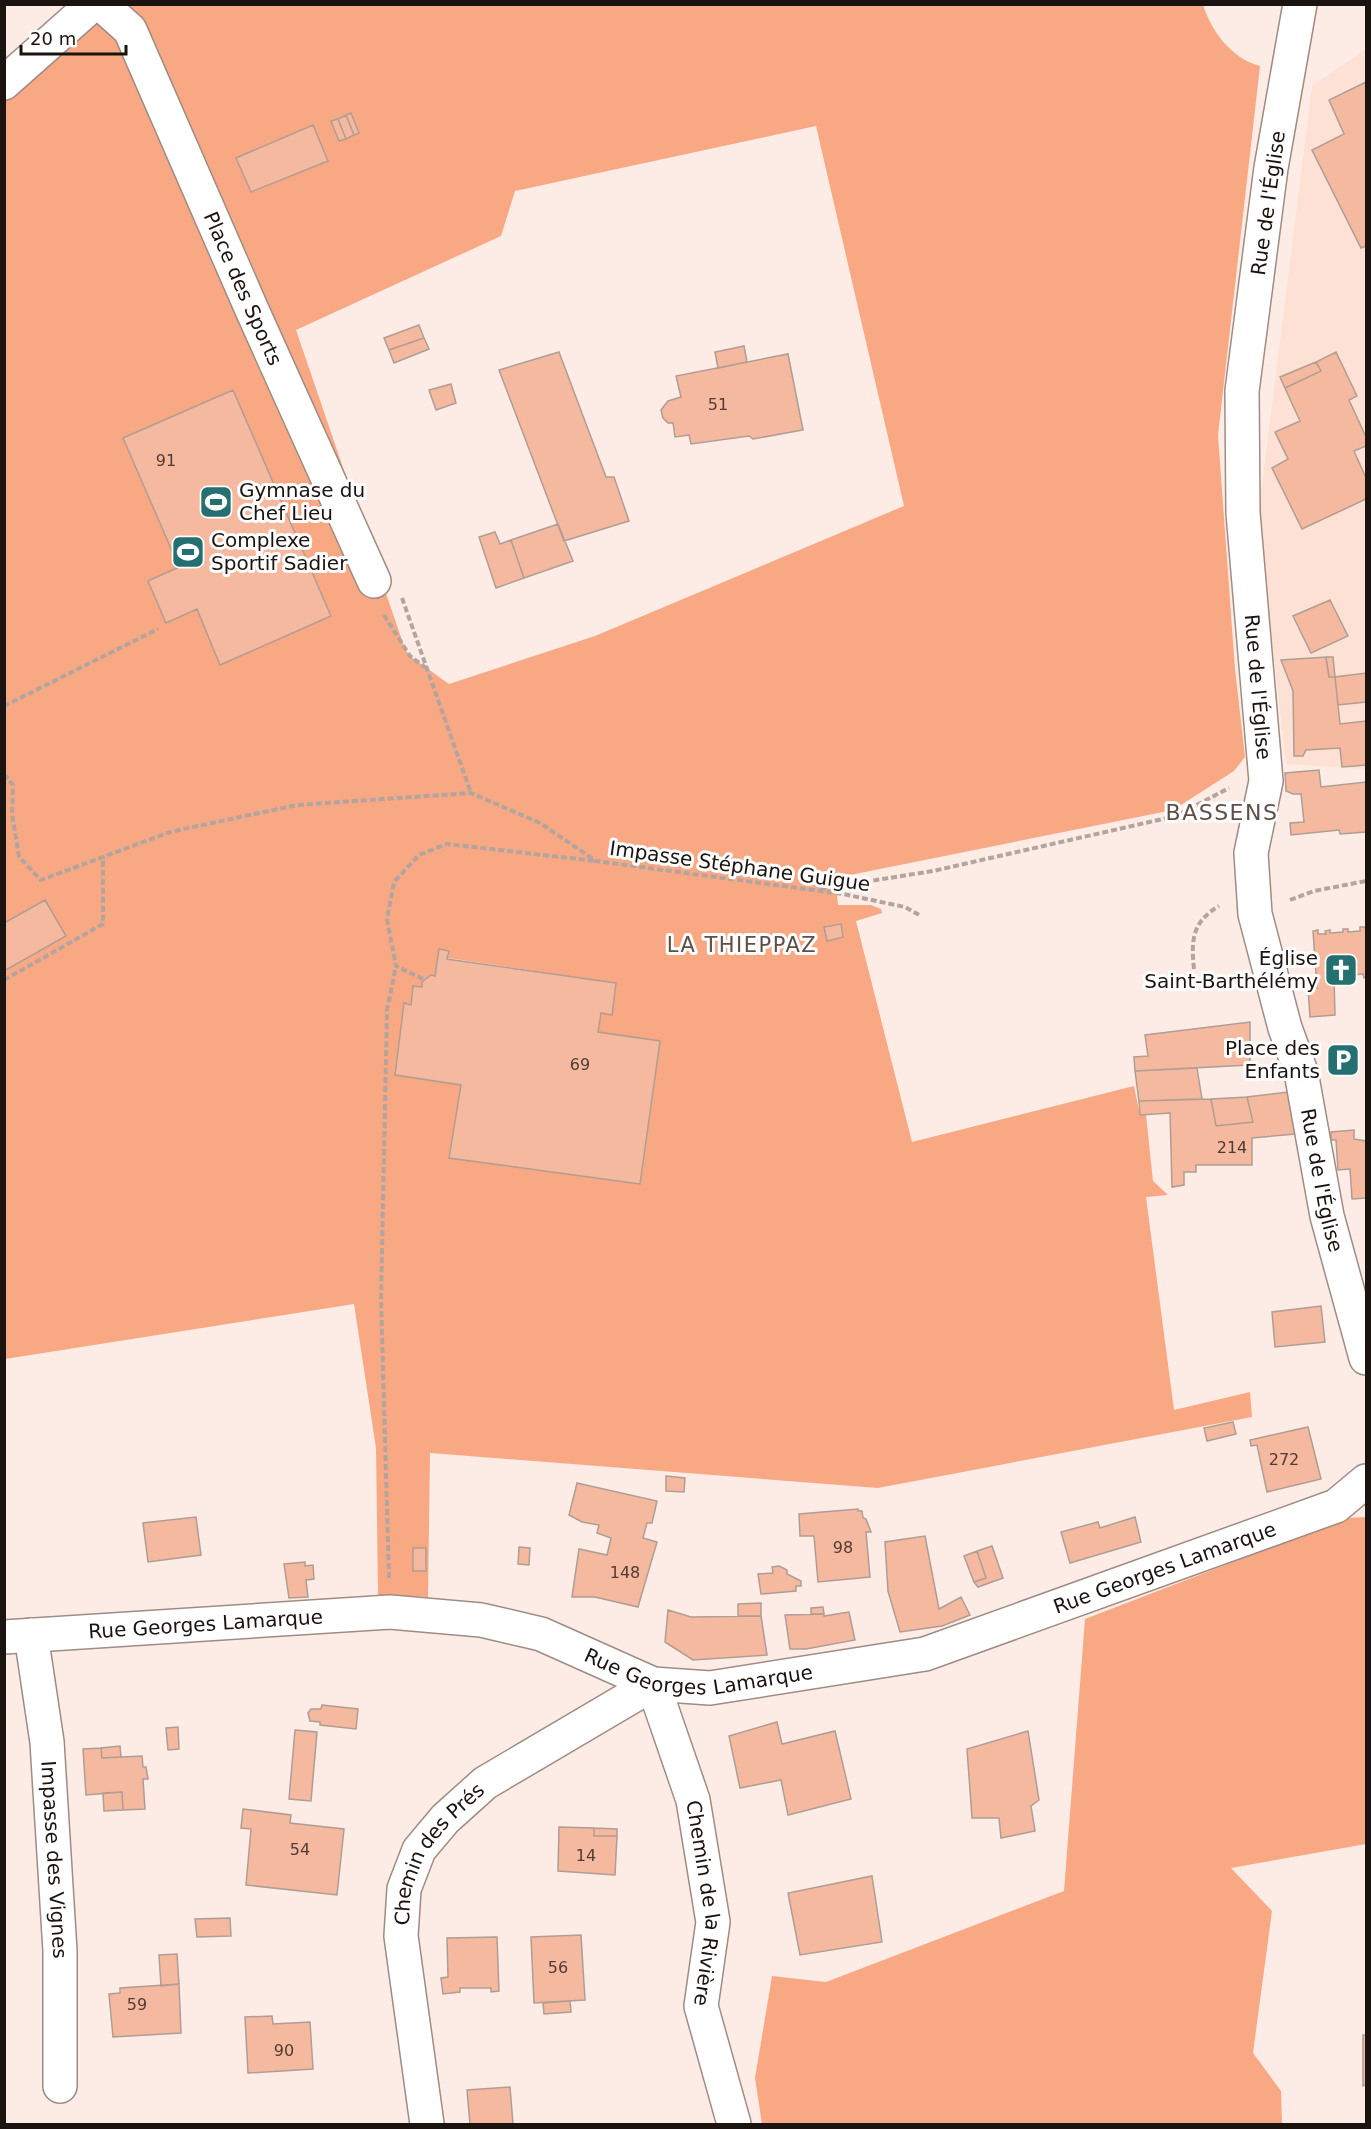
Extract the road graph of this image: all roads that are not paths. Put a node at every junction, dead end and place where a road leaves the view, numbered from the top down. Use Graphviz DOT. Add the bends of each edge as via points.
graph roads {
  1 [pos="93,4"];
  2 [pos="100,4"];
  3 [pos="1300,4"];
  4 [pos="4,83"];
  5 [pos="387,588"];
  6 [pos="1366,1358"];
  7 [pos="1366,1481"];
  8 [pos="18,1636"];
  9 [pos="653,1684"];
  10 [pos="60,2086"];
  11 [pos="427,2124"];
  12 [pos="734,2124"];
  1 -- 4 [label="street"];
  2 -- 5 [label="street, Place des Sports" via="130,30 252,310"];
  3 -- 6 [label="street, Rue de l'Église" via="1271,168 1242,391 1243,513 1266,781 1251,853 1255,901 1285,1028 1301,1072 1327,1216"];
  7 -- 9 [label="street, Rue Georges Lamarque" via="1336,1506 925,1654 710,1688"];
  8 -- 9 [label="street, Rue Georges Lamarque" via="390,1611 481,1620 541,1634"];
  8 -- 10 [label="street, Impasse des Vignes" via="47,1742 60,1951"];
  9 -- 11 [label="street, Chemin des Prés" via="485,1783 445,1819 419,1850 404,1889 401,1936"];
  9 -- 12 [label="street, Chemin de la Rivière" via="693,1800 713,1922 701,2006"];
}
